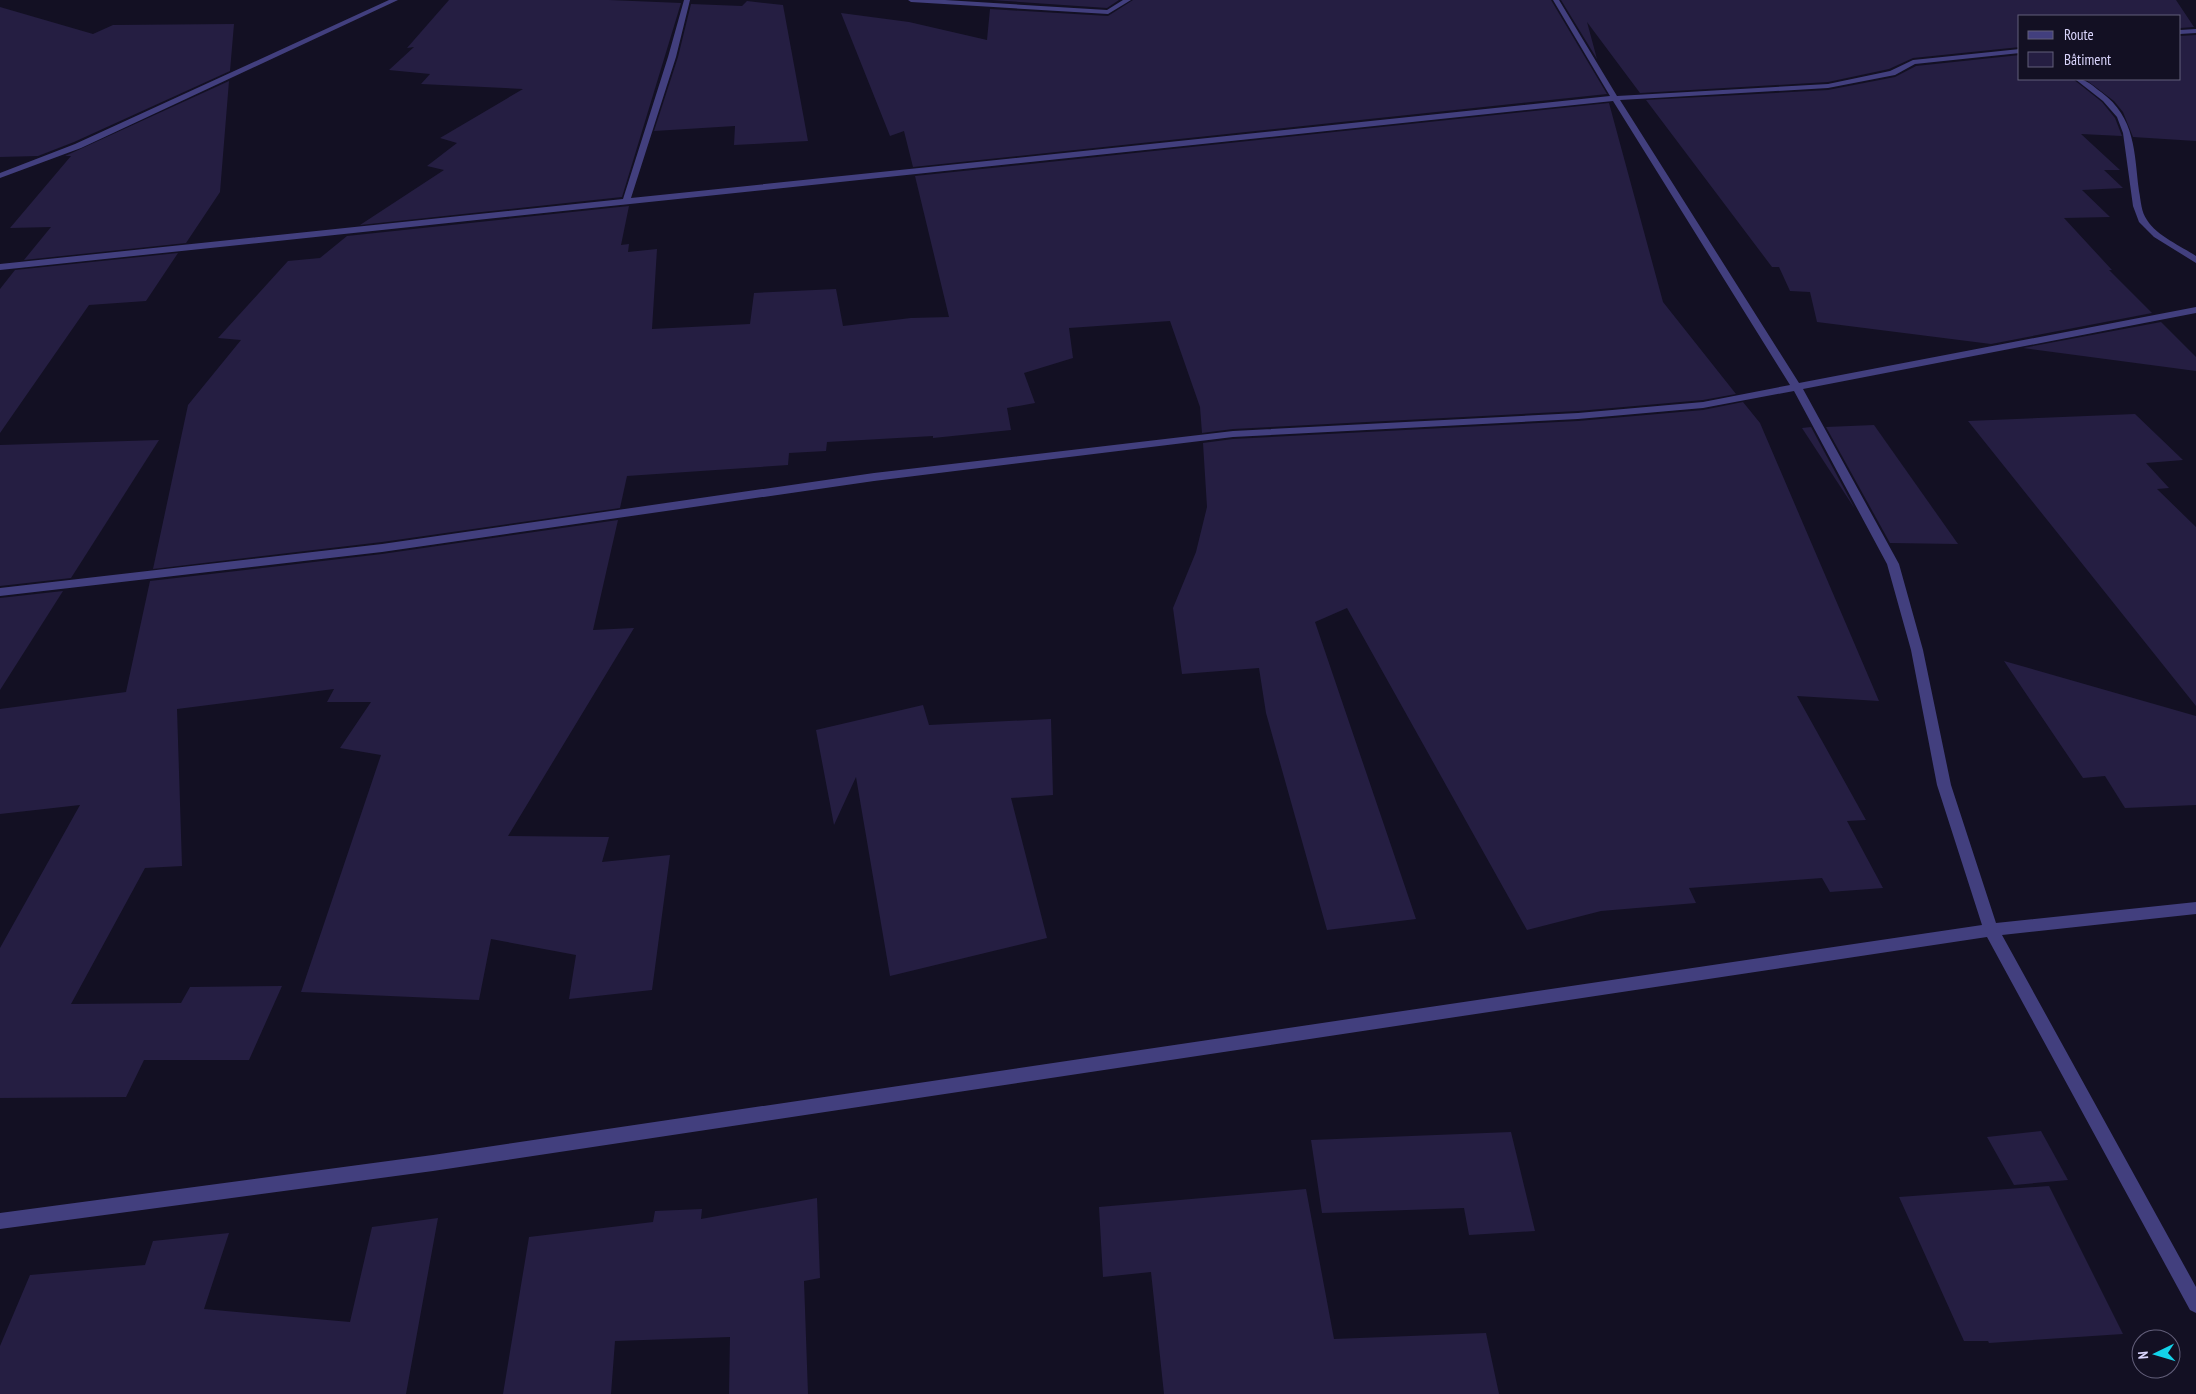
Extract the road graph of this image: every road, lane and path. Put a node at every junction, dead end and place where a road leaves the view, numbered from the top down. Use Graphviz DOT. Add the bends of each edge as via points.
graph roads {
  1 [pos="395,0"];
  2 [pos="687,0"];
  3 [pos="911,0"];
  4 [pos="1128,0"];
  5 [pos="1556,0"];
  6 [pos="2196,30"];
  7 [pos="2181,32"];
  8 [pos="2018,51"];
  9 [pos="2080,80"];
  10 [pos="1615,98"];
  11 [pos="0,176"];
  12 [pos="626,202"];
  13 [pos="2196,260"];
  14 [pos="0,267"];
  15 [pos="2196,310"];
  16 [pos="1796,386"];
  17 [pos="0,592"];
  18 [pos="2196,908"];
  19 [pos="1991,930"];
  20 [pos="0,1221"];
  21 [pos="2196,1304"];
  1 -- 11 [label="street" via="78,146"];
  2 -- 12 [label="street"];
  3 -- 4 [label="street" via="1108,12"];
  5 -- 10 [label="street"];
  6 -- 7 [label="street"];
  8 -- 10 [label="street" via="1913,62 1892,74 1828,86"];
  9 -- 13 [label="street" via="2106,99 2121,116 2127,133 2137,206 2143,222"];
  10 -- 12 [label="street"];
  10 -- 16 [label="street"];
  12 -- 14 [label="street"];
  15 -- 16 [label="street"];
  16 -- 17 [label="street" via="1703,405 1588,415 1233,434 874,477 382,548"];
  16 -- 19 [label="street" via="1893,564 1917,650 1944,785"];
  18 -- 19 [label="street"];
  19 -- 20 [label="street" via="433,1163"];
  19 -- 21 [label="street"];
}
